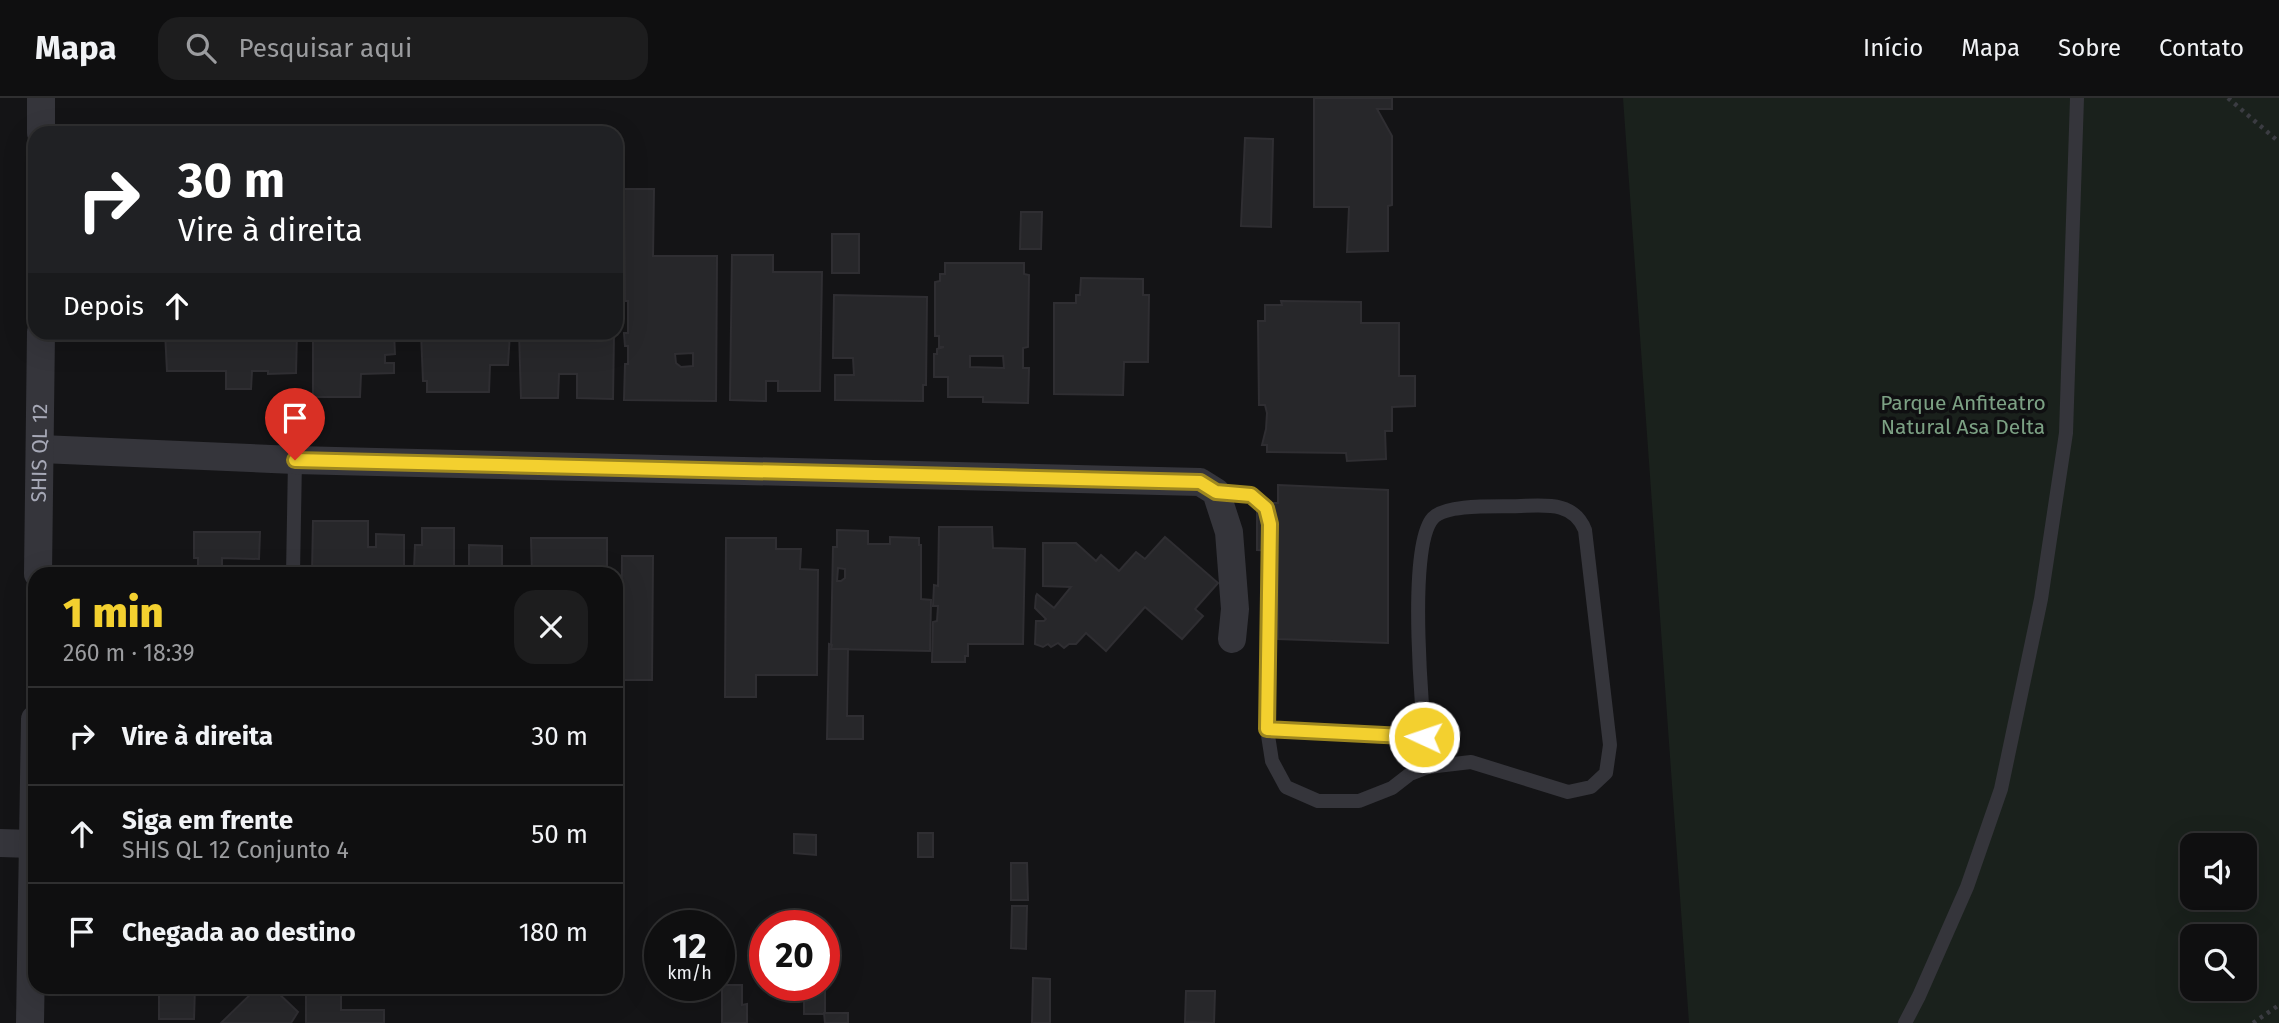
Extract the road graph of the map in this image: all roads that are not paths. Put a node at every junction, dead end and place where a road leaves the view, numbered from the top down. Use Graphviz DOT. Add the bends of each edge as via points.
graph roads {
  1 [pos="41,98"];
  2 [pos="2077,98"];
  3 [pos="41,126"];
  4 [pos="41,340"];
  5 [pos="41,449"];
  6 [pos="295,460"];
  7 [pos="1216,492"];
  8 [pos="38,567"];
  9 [pos="293,567"];
  10 [pos="1233,639"];
  11 [pos="1267,729"];
  12 [pos="1424,737"];
  13 [pos="1428,767"];
  14 [pos="0,844"];
  15 [pos="28,844"];
  16 [pos="30,994"];
  17 [pos="30,1023"];
  18 [pos="1905,1023"];
  1 -- 3 [label="street"];
  2 -- 18 [label="lane" via="2066,433 2040,598 2001,789 1967,887"];
  4 -- 5 [label="street, SHIS QL 12"];
  5 -- 6 [label="street"];
  5 -- 8 [label="street, SHIS QL 12"];
  6 -- 7 [label="street" via="1200,482"];
  6 -- 9 [label="lane"];
  7 -- 10 [label="street" via="1233,562"];
  7 -- 11 [label="lane" via="1251,495 1266,508 1270,524"];
  11 -- 12 [label="lane"];
  11 -- 13 [label="lane" via="1272,761 1286,787 1318,801 1359,801"];
  12 -- 13 [label="lane"];
  12 -- 13 [label="lane" via="1418,593 1422,543 1432,518 1447,509 1566,507 1585,530 1610,745 1606,773 1591,787 1568,792 1471,762"];
  14 -- 15 [label="street"];
  16 -- 17 [label="street"];
}
